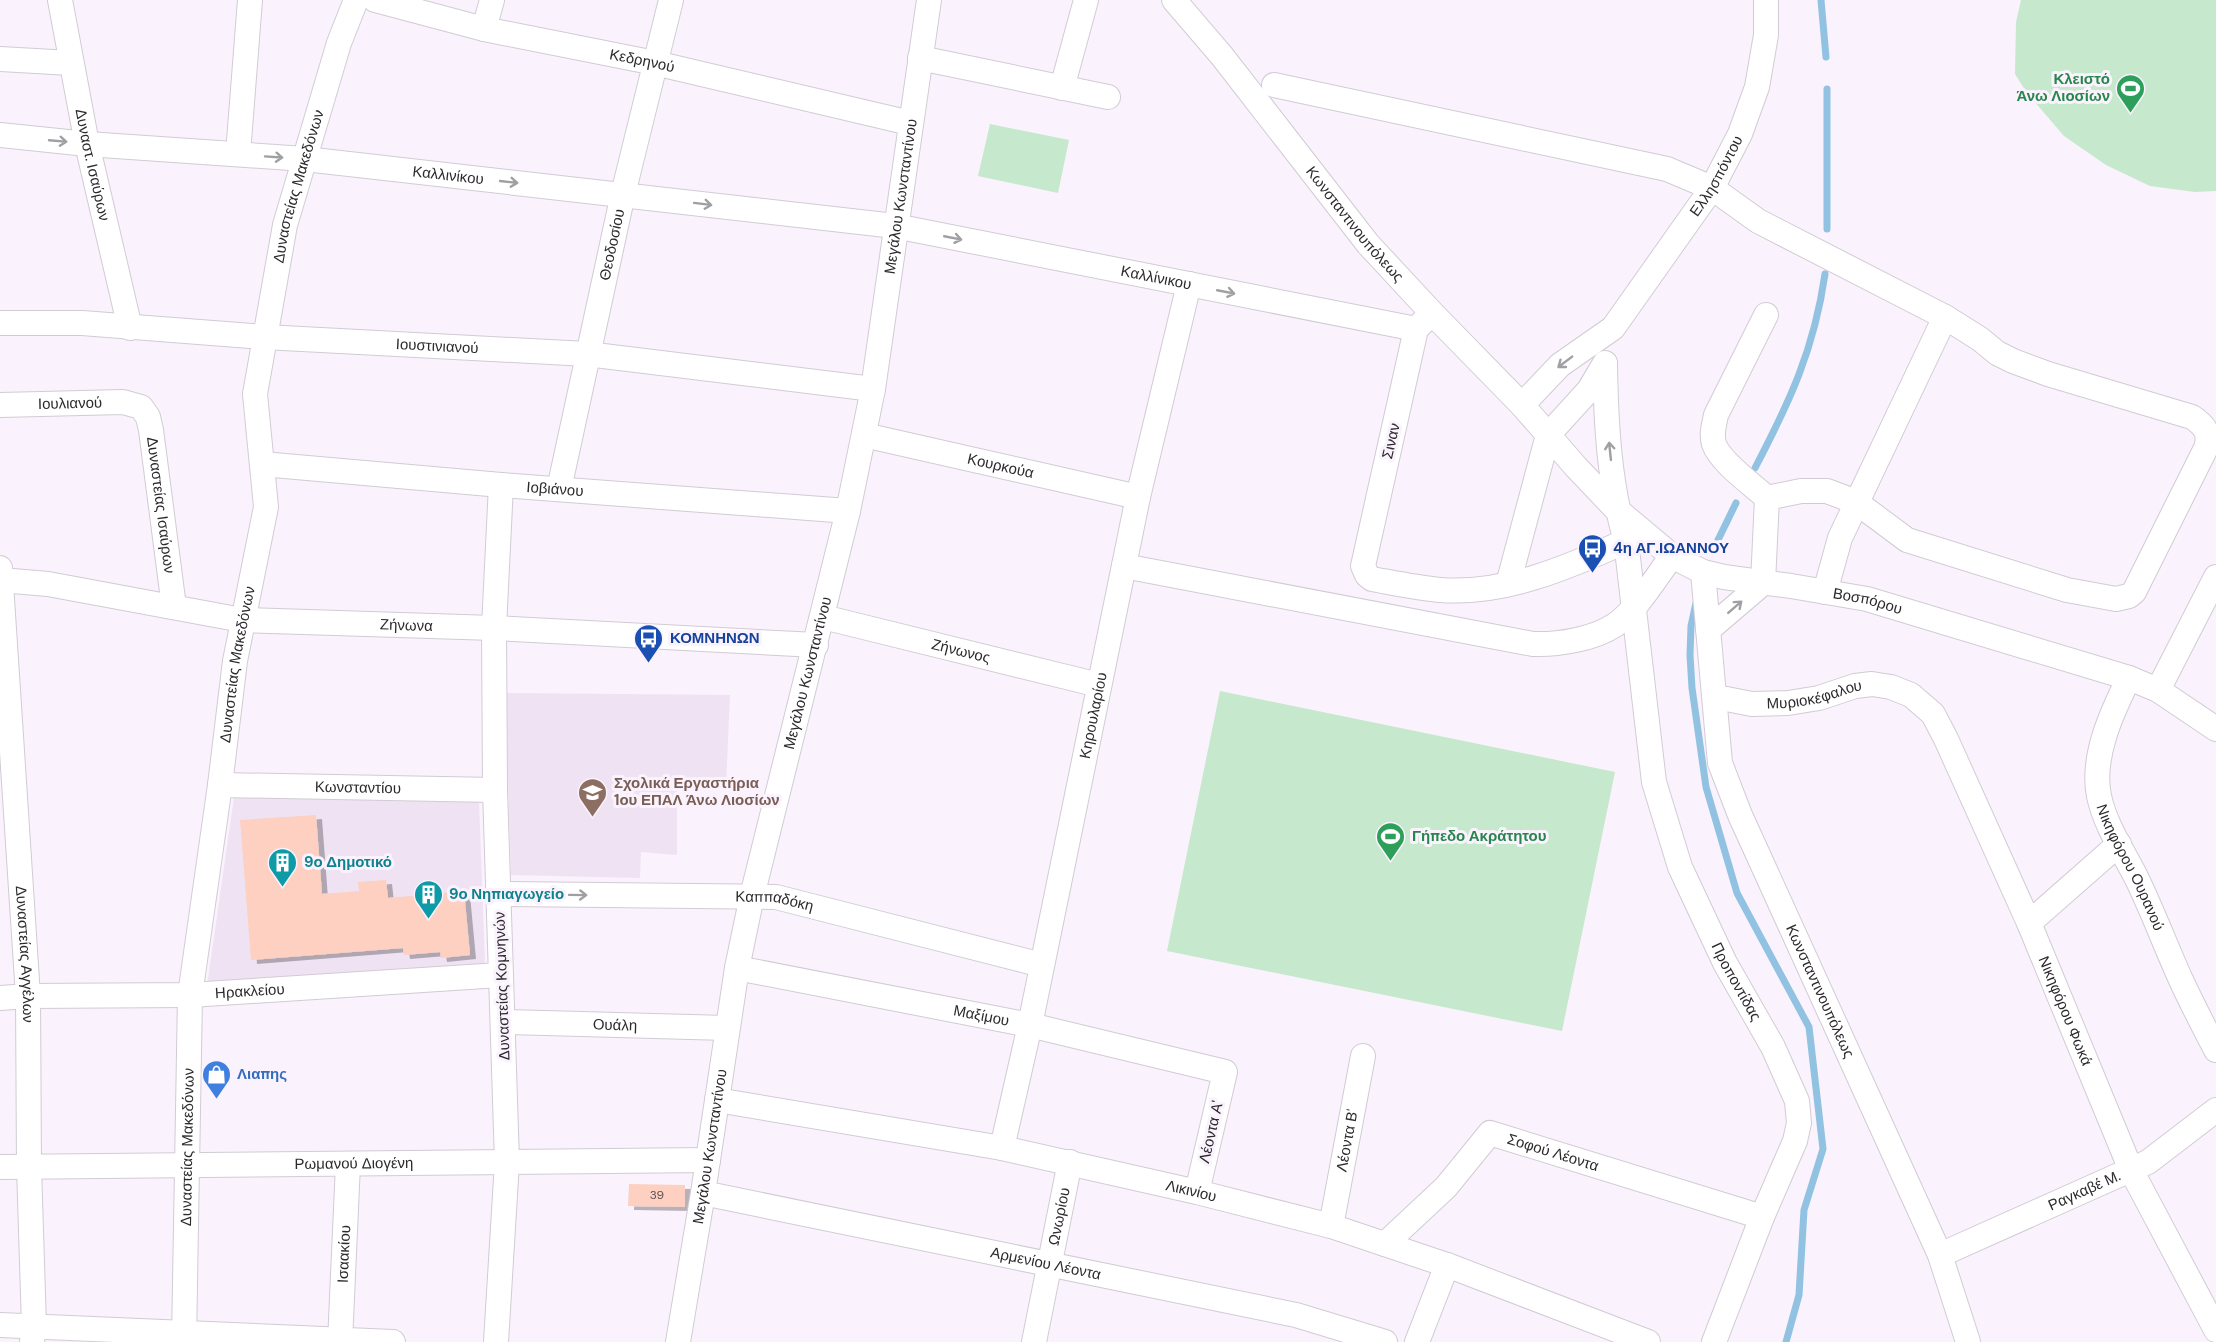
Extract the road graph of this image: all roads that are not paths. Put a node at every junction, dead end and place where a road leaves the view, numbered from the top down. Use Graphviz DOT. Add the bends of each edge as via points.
graph roads {
  1 [pos="60,0"];
  2 [pos="250,0"];
  3 [pos="356,0"];
  4 [pos="375,0"];
  5 [pos="492,0"];
  6 [pos="671,0"];
  7 [pos="929,0"];
  8 [pos="1086,0"];
  9 [pos="1174,0"];
  10 [pos="1766,0"];
  11 [pos="484,29"];
  12 [pos="920,58"];
  13 [pos="0,59"];
  14 [pos="71,63"];
  15 [pos="655,63"];
  16 [pos="1274,85"];
  17 [pos="1062,88"];
  18 [pos="1108,97"];
  19 [pos="910,123"];
  20 [pos="0,135"];
  21 [pos="87,144"];
  22 [pos="238,154"];
  23 [pos="305,159"];
  24 [pos="1712,188"];
  25 [pos="623,194"];
  26 [pos="895,226"];
  27 [pos="1189,284"];
  28 [pos="1766,315"];
  29 [pos="1945,317"];
  30 [pos="1424,321"];
  31 [pos="0,322"];
  32 [pos="130,328"];
  33 [pos="1613,328"];
  34 [pos="264,337"];
  35 [pos="587,354"];
  36 [pos="1605,364"];
  37 [pos="873,389"];
  38 [pos="0,405"];
  39 [pos="1522,405"];
  40 [pos="141,407"];
  41 [pos="864,435"];
  42 [pos="1548,435"];
  43 [pos="262,464"];
  44 [pos="501,485"];
  45 [pos="558,489"];
  46 [pos="1138,497"];
  47 [pos="1767,498"];
  48 [pos="1856,501"];
  49 [pos="1616,509"];
  50 [pos="848,511"];
  51 [pos="1626,541"];
  52 [pos="1672,556"];
  53 [pos="1124,566"];
  54 [pos="1703,572"];
  55 [pos="1,576"];
  56 [pos="2216,577"];
  57 [pos="1763,583"];
  58 [pos="1508,584"];
  59 [pos="1825,592"];
  60 [pos="1634,606"];
  61 [pos="174,607"];
  62 [pos="823,617"];
  63 [pos="242,620"];
  64 [pos="494,628"];
  65 [pos="1708,630"];
  66 [pos="816,645"];
  67 [pos="4,666"];
  68 [pos="2129,678"];
  69 [pos="1099,685"];
  70 [pos="2158,690"];
  71 [pos="1911,695"];
  72 [pos="1716,697"];
  73 [pos="2216,729"];
  74 [pos="220,786"];
  75 [pos="495,790"];
  76 [pos="2119,844"];
  77 [pos="499,894"];
  78 [pos="752,896"];
  79 [pos="2029,923"];
  80 [pos="1042,965"];
  81 [pos="736,968"];
  82 [pos="500,975"];
  83 [pos="190,995"];
  84 [pos="28,996"];
  85 [pos="0,998"];
  86 [pos="504,1022"];
  87 [pos="1030,1025"];
  88 [pos="727,1028"];
  89 [pos="2216,1050"];
  90 [pos="1363,1056"];
  91 [pos="1226,1072"];
  92 [pos="717,1100"];
  93 [pos="2216,1110"];
  94 [pos="1002,1148"];
  95 [pos="708,1160"];
  96 [pos="507,1162"];
  97 [pos="1070,1162"];
  98 [pos="348,1164"];
  99 [pos="188,1166"];
  100 [pos="0,1167"];
  101 [pos="29,1167"];
  102 [pos="2131,1170"];
  103 [pos="1197,1192"];
  104 [pos="703,1193"];
  105 [pos="1762,1216"];
  106 [pos="1331,1226"];
  107 [pos="1385,1244"];
  108 [pos="1940,1255"];
  109 [pos="1048,1265"];
  110 [pos="1447,1265"];
  111 [pos="0,1325"];
  112 [pos="2216,1330"];
  113 [pos="33,1334"];
  114 [pos="184,1338"];
  115 [pos="340,1341"];
  116 [pos="393,1342"];
  117 [pos="496,1342"];
  118 [pos="678,1342"];
  119 [pos="1034,1342"];
  120 [pos="1385,1342"];
  121 [pos="1417,1342"];
  122 [pos="1648,1342"];
  123 [pos="1714,1342"];
  124 [pos="1968,1342"];
  1 -- 14 [label="street, Δυναστ. Ισαύρων"];
  2 -- 22 [label="street"];
  3 -- 23 [label="street, Δυναστείας Μακεδόνων" via="339,43"];
  4 -- 11 [label="street, Κεδρηνού"];
  5 -- 11 [label="street"];
  6 -- 15 [label="street, Θεοδοσίου"];
  7 -- 12 [label="street, Μεγάλου Κωνσταντίνου"];
  8 -- 17 [label="street"];
  9 -- 30 [label="street, Κωνσταντινουπόλεως" via="1368,244"];
  10 -- 24 [label="street, Ελλησπόντου" via="1766,35 1757,87 1740,134"];
  11 -- 15 [label="street, Κεδρηνού"];
  12 -- 17 [label="street"];
  12 -- 19 [label="street, Μεγάλου Κωνσταντίνου"];
  13 -- 14 [label="street"];
  14 -- 21 [label="street, Δυναστ. Ισαύρων"];
  15 -- 19 [label="street, Κεδρηνού"];
  15 -- 25 [label="street, Θεοδοσίου"];
  16 -- 24 [label="street" via="1668,169"];
  17 -- 18 [label="street"];
  19 -- 26 [label="street, Μεγάλου Κωνσταντίνου"];
  20 -- 21 [label="street, Καλλινίκου, one-way"];
  21 -- 22 [label="street, Καλλινίκου"];
  21 -- 32 [label="street, Δυναστ. Ισαύρων"];
  22 -- 23 [label="street, Καλλινίκου, one-way"];
  23 -- 25 [label="street, Καλλινίκου, one-way"];
  23 -- 34 [label="street, Δυναστείας Μακεδόνων" via="285,225"];
  24 -- 29 [label="street" via="1758,221"];
  24 -- 33 [label="street, Ελλησπόντου"];
  25 -- 26 [label="street, Καλλινίκου, one-way"];
  25 -- 35 [label="street, Θεοδοσίου"];
  26 -- 27 [label="street, Καλλίνικου, one-way"];
  26 -- 37 [label="street, Μεγάλου Κωνσταντίνου"];
  27 -- 30 [label="street, Καλλίνικου, one-way"];
  27 -- 46 [label="street, Κηρουλαρίου"];
  28 -- 47 [label="street" via="1716,415 1713,429 1718,453"];
  29 -- 48 [label="street"];
  29 -- 48 [label="street" via="2013,361 2192,417 2205,427 2206,448 2137,587 2123,598 2067,590 1907,540"];
  30 -- 39 [label="street, Κωνσταντινουπόλεως"];
  30 -- 58 [label="street, Σιναν" via="1363,566 1372,579 1441,590"];
  31 -- 32 [label="street, Ιουστινιανού"];
  32 -- 34 [label="street, Ιουστινιανού"];
  33 -- 36 [label="street, Ελλησπόντου"];
  33 -- 39 [label="street, Ελλησπόντου, one-way" via="1560,365"];
  34 -- 35 [label="street, Ιουστινιανού"];
  34 -- 43 [label="street, Δυναστείας Μακεδόνων" via="255,394"];
  35 -- 37 [label="street, Ιουστινιανού"];
  35 -- 45 [label="street, Θεοδοσίου"];
  36 -- 42 [label="street, Ελλησπόντου" via="1589,390"];
  49 -- 36 [label="street, one-way"];
  37 -- 41 [label="street, Μεγάλου Κωνσταντίνου"];
  38 -- 40 [label="street, Ιουλιανού" via="123,402"];
  39 -- 42 [label="street, Κωνσταντινουπόλεως"];
  40 -- 61 [label="street, Δυναστείας Ισαύρων" via="151,430"];
  41 -- 46 [label="street, Κουρκούα"];
  41 -- 50 [label="street, Μεγάλου Κωνσταντίνου"];
  42 -- 49 [label="street, Βοσπόρου"];
  42 -- 58 [label="street"];
  43 -- 44 [label="street, Ιοβιάνου"];
  43 -- 63 [label="street, Δυναστείας Μακεδόνων" via="266,507"];
  44 -- 45 [label="street, Ιοβιάνου"];
  44 -- 64 [label="street, Δυναστείας Κομνηνών"];
  45 -- 50 [label="street, Ιοβιάνου"];
  46 -- 53 [label="street, Κηρουλαρίου"];
  47 -- 48 [label="street" via="1801,491 1827,491"];
  47 -- 57 [label="street"];
  48 -- 59 [label="street" via="1840,537"];
  49 -- 51 [label="street, Προποντίδας"];
  49 -- 52 [label="street, Βοσπόρου"];
  50 -- 62 [label="street, Μεγάλου Κωνσταντίνου"];
  51 -- 58 [label="street" via="1562,568"];
  51 -- 60 [label="street, Προποντίδας"];
  52 -- 54 [label="street, Βοσπόρου"];
  52 -- 60 [label="street"];
  53 -- 60 [label="street" via="1533,644 1555,645 1601,631 1615,625"];
  53 -- 69 [label="street, Κηρουλαρίου"];
  54 -- 57 [label="street, Βοσπόρου"];
  54 -- 65 [label="street, Κωνσταντινουπόλεως"];
  55 -- 61 [label="street, Ζήνωνα"];
  55 -- 67 [label="street, Δυναστείας Αγγέλων"];
  56 -- 70 [label="street"];
  57 -- 59 [label="street, Βοσπόρου"];
  65 -- 57 [label="street, one-way"];
  59 -- 68 [label="street, Βοσπόρου" via="1867,599"];
  60 -- 105 [label="street, Προποντίδας" via="1654,782 1680,867 1797,1101 1799,1123 1795,1141"];
  61 -- 63 [label="street, Ζήνωνα"];
  62 -- 66 [label="street, Μεγάλου Κωνσταντίνου"];
  62 -- 69 [label="street, Ζήνωνος"];
  63 -- 64 [label="street, Ζήνωνα"];
  63 -- 74 [label="street, Δυναστείας Μακεδόνων"];
  64 -- 66 [label="street, Ζήνωνα"];
  64 -- 75 [label="street, Δυναστείας Κομνηνών"];
  65 -- 72 [label="street, Κωνσταντινουπόλεως"];
  66 -- 78 [label="street, Μεγάλου Κωνσταντίνου"];
  67 -- 84 [label="street, Δυναστείας Αγγέλων"];
  68 -- 70 [label="street, Βοσπόρου"];
  68 -- 76 [label="street, Νικηφόρου Ουρανού" via="2112,712 2099,767 2099,795"];
  69 -- 80 [label="street, Κηρουλαρίου"];
  70 -- 73 [label="street, Βοσπόρου"];
  71 -- 72 [label="street, Μυριοκέφαλου" via="1872,684 1788,703 1752,704"];
  71 -- 79 [label="street, Νικηφόρου Φωκά" via="1933,714 1946,739"];
  72 -- 108 [label="street, Κωνσταντινουπόλεως" via="1720,763 1740,815"];
  74 -- 75 [label="street, Κωνσταντίου"];
  74 -- 83 [label="street, Δυναστείας Μακεδόνων"];
  75 -- 77 [label="street, Δυναστείας Κομνηνών"];
  76 -- 79 [label="street"];
  76 -- 89 [label="street, Νικηφόρου Ουρανού"];
  77 -- 78 [label="street, Καππαδόκη, one-way"];
  77 -- 82 [label="street, Δυναστείας Κομνηνών"];
  78 -- 80 [label="street, Καππαδόκη" via="787,898"];
  78 -- 81 [label="street, Μεγάλου Κωνσταντίνου"];
  79 -- 102 [label="street, Νικηφόρου Φωκά"];
  80 -- 87 [label="street, Κηρουλαρίου"];
  81 -- 87 [label="street, Μαξίμου"];
  81 -- 88 [label="street, Μεγάλου Κωνσταντίνου"];
  82 -- 83 [label="street, Ηρακλείου"];
  82 -- 86 [label="street, Δυναστείας Κομνηνών"];
  83 -- 84 [label="street, Ηρακλείου"];
  83 -- 99 [label="street, Δυναστείας Μακεδόνων"];
  84 -- 85 [label="street, Ηρακλείου"];
  84 -- 101 [label="street, Δυναστείας Αγγέλων"];
  86 -- 88 [label="street, Ουάλη"];
  86 -- 96 [label="street, Δυναστείας Κομνηνών"];
  87 -- 91 [label="street, Μαξίμου"];
  87 -- 94 [label="street, Κηρουλαρίου"];
  88 -- 92 [label="street, Μεγάλου Κωνσταντίνου"];
  90 -- 106 [label="street, Λέοντα Β'"];
  91 -- 103 [label="street, Λέοντα Α'"];
  92 -- 94 [label="street, Λικινίου"];
  92 -- 95 [label="street, Μεγάλου Κωνσταντίνου"];
  93 -- 102 [label="street, Ραγκαβέ Μ." via="2165,1150"];
  94 -- 97 [label="street, Λικινίου"];
  95 -- 96 [label="street, Ρωμανού Διογένη"];
  95 -- 104 [label="street, Μεγάλου Κωνσταντίνου"];
  96 -- 98 [label="street, Ρωμανού Διογένη"];
  96 -- 117 [label="street, Δυναστείας Κομνηνών"];
  97 -- 103 [label="street, Λικινίου"];
  97 -- 109 [label="street, Ωνωρίου"];
  98 -- 99 [label="street, Ρωμανού Διογένη"];
  98 -- 115 [label="street, Ισαακίου"];
  99 -- 101 [label="street, Ρωμανού Διογένη"];
  99 -- 114 [label="street, Δυναστείας Μακεδόνων"];
  100 -- 101 [label="street, Ρωμανού Διογένη"];
  101 -- 113 [label="street, Δυναστείας Αγγέλων"];
  102 -- 108 [label="street, Ραγκαβέ Μ."];
  102 -- 112 [label="street, Νικηφόρου Φωκά"];
  103 -- 106 [label="street, Λικινίου"];
  104 -- 109 [label="street, Αρμενίου Λέοντα"];
  104 -- 118 [label="street, Μεγάλου Κωνσταντίνου"];
  105 -- 107 [label="street, Σοφού Λέοντα" via="1490,1133 1446,1187"];
  105 -- 123 [label="street, Προποντίδας"];
  106 -- 107 [label="street, Λικινίου"];
  107 -- 110 [label="street, Λικινίου"];
  108 -- 124 [label="street, Κωνσταντινουπόλεως"];
  109 -- 119 [label="street, Ωνωρίου"];
  109 -- 120 [label="street, Αρμενίου Λέοντα" via="1296,1316"];
  110 -- 121 [label="street"];
  110 -- 122 [label="street, Λικινίου"];
  111 -- 113 [label="street"];
  113 -- 114 [label="street"];
  114 -- 115 [label="street"];
  115 -- 116 [label="street"];
}
